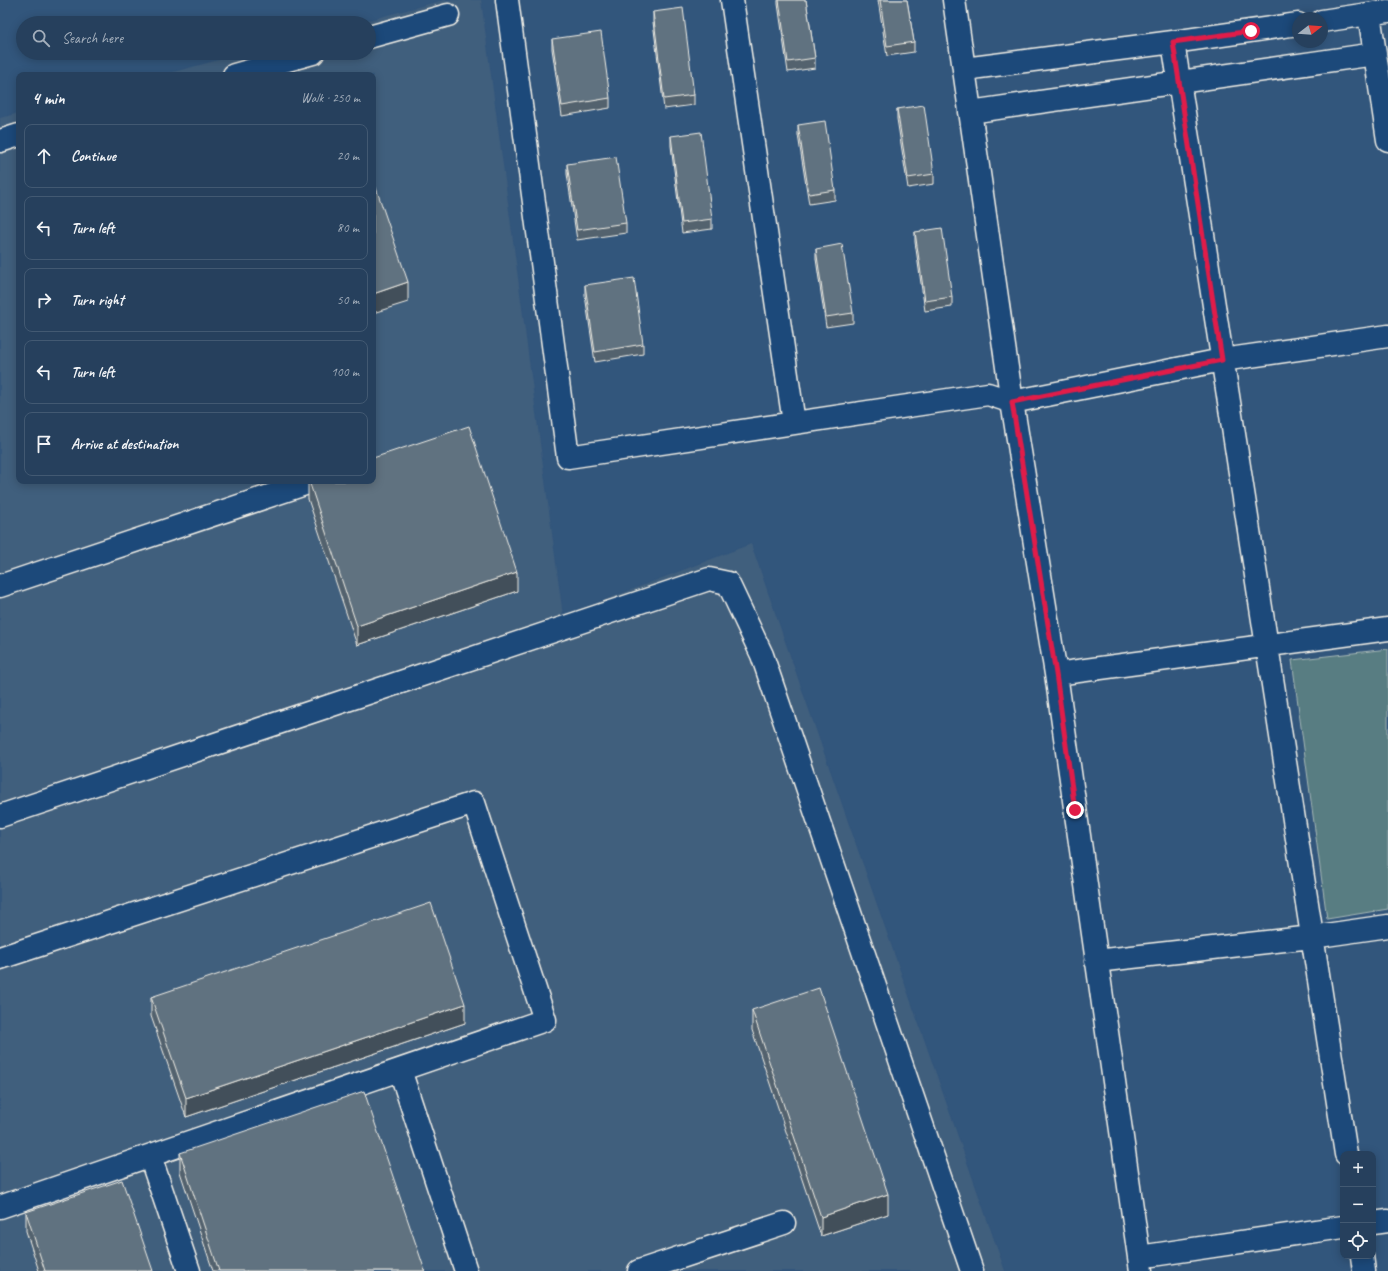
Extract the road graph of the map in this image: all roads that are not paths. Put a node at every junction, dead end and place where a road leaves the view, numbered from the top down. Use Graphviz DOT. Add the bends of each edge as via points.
graph roads {
  1 [pos="507,0"];
  2 [pos="732,0"];
  3 [pos="954,0"];
  4 [pos="1378,12"];
  5 [pos="448,15"];
  6 [pos="1328,19"];
  7 [pos="1292,25"];
  8 [pos="376,35"];
  9 [pos="1173,42"];
  10 [pos="1375,54"];
  11 [pos="288,60"];
  12 [pos="964,69"];
  13 [pos="245,72"];
  14 [pos="1180,82"];
  15 [pos="970,112"];
  16 [pos="16,136"];
  17 [pos="1388,140"];
  18 [pos="0,141"];
  19 [pos="1388,336"];
  20 [pos="1222,360"];
  21 [pos="1012,402"];
  22 [pos="794,423"];
  23 [pos="305,484"];
  24 [pos="0,586"];
  25 [pos="1388,629"];
  26 [pos="1267,646"];
  27 [pos="1056,674"];
  28 [pos="0,816"];
  29 [pos="1388,926"];
  30 [pos="1312,937"];
  31 [pos="0,958"];
  32 [pos="1096,961"];
  33 [pos="400,1070"];
  34 [pos="1346,1151"];
  35 [pos="150,1156"];
  36 [pos="0,1207"];
  37 [pos="1388,1220"];
  38 [pos="784,1222"];
  39 [pos="1376,1222"];
  40 [pos="1340,1228"];
  41 [pos="1362,1259"];
  42 [pos="1140,1264"];
  43 [pos="189,1271"];
  44 [pos="466,1271"];
  45 [pos="639,1271"];
  46 [pos="972,1271"];
  47 [pos="1364,1271"];
  1 -- 22 [label="street" via="568,457"];
  2 -- 22 [label="street"];
  3 -- 12 [label="street"];
  4 -- 6 [label="street"];
  4 -- 10 [label="street"];
  5 -- 8 [label="street"];
  7 -- 9 [label="street"];
  9 -- 12 [label="street"];
  9 -- 14 [label="street"];
  10 -- 14 [label="street"];
  10 -- 17 [label="street"];
  11 -- 13 [label="street"];
  12 -- 15 [label="street"];
  14 -- 15 [label="street"];
  14 -- 20 [label="street"];
  15 -- 21 [label="street"];
  16 -- 18 [label="street"];
  19 -- 20 [label="street"];
  20 -- 21 [label="street"];
  20 -- 26 [label="street"];
  21 -- 22 [label="street" via="988,394"];
  21 -- 27 [label="street"];
  23 -- 24 [label="street"];
  25 -- 26 [label="street"];
  26 -- 27 [label="street"];
  26 -- 30 [label="street"];
  27 -- 32 [label="street"];
  28 -- 46 [label="street" via="709,579 728,583 762,655"];
  29 -- 30 [label="street"];
  30 -- 32 [label="street"];
  30 -- 34 [label="street"];
  31 -- 33 [label="street" via="474,803 545,1020"];
  32 -- 42 [label="street"];
  33 -- 35 [label="street"];
  33 -- 44 [label="street"];
  35 -- 36 [label="street"];
  35 -- 43 [label="street"];
  37 -- 39 [label="street"];
  38 -- 45 [label="street"];
  40 -- 42 [label="street"];
  41 -- 47 [label="street"];
}
